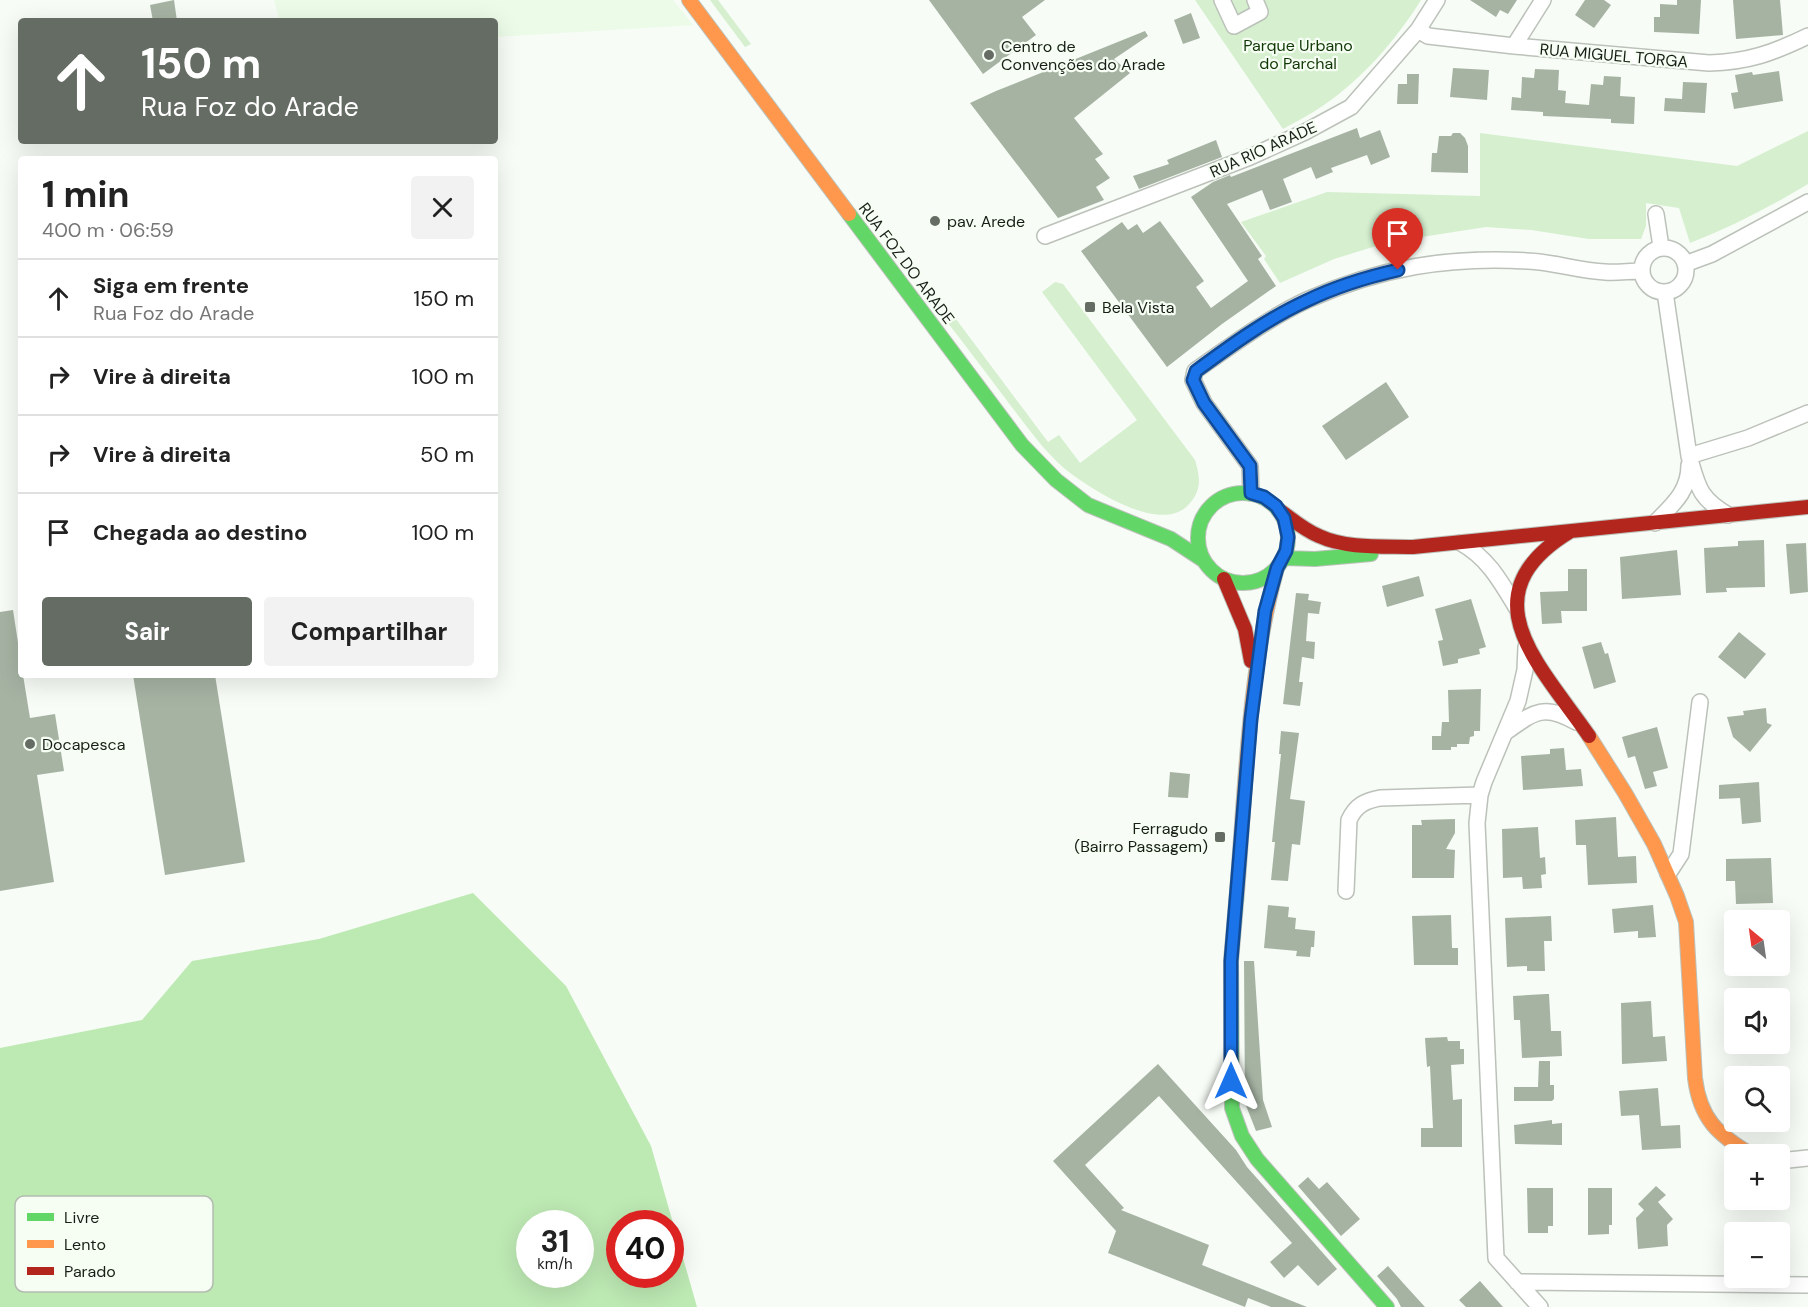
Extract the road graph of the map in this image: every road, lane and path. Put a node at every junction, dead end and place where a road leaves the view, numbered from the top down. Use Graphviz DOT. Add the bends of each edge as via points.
graph roads {
  1 [pos="689,0"];
  2 [pos="1222,0"];
  3 [pos="1255,0"];
  4 [pos="1437,0"];
  5 [pos="1543,0"];
  6 [pos="1418,30"];
  7 [pos="1808,36"];
  8 [pos="1514,46"];
  9 [pos="1808,202"];
  10 [pos="1656,214"];
  11 [pos="1046,236"];
  12 [pos="1661,248"];
  13 [pos="1686,264"];
  14 [pos="1641,271"];
  15 [pos="1665,292"];
  16 [pos="1808,413"];
  17 [pos="1689,456"];
  18 [pos="1251,493"];
  19 [pos="1808,507"];
  20 [pos="1279,510"];
  21 [pos="1728,515"];
  22 [pos="1124,518"];
  23 [pos="1201,521"];
  24 [pos="1655,523"];
  25 [pos="1571,531"];
  26 [pos="1461,543"];
  27 [pos="1413,547"];
  28 [pos="1203,560"];
  29 [pos="1280,563"];
  30 [pos="1224,579"];
  31 [pos="1516,607"];
  32 [pos="1526,647"];
  33 [pos="1700,702"];
  34 [pos="1251,719"];
  35 [pos="1580,724"];
  36 [pos="1506,732"];
  37 [pos="1480,795"];
  38 [pos="1668,874"];
  39 [pos="1346,891"];
  40 [pos="1733,1144"];
  41 [pos="1808,1158"];
  42 [pos="1790,1160"];
  43 [pos="1517,1282"];
  44 [pos="1808,1285"];
  45 [pos="1387,1307"];
  46 [pos="1540,1307"];
  1 -- 22 [label="street, RUA FOZ DO ARADE" via="1022,445 1056,480 1088,505"];
  2 -- 3 [label="street" via="1234,26 1260,12"];
  4 -- 6 [label="street, RUA RIO ARADE"];
  5 -- 8 [label="street"];
  6 -- 8 [label="street, RUA MIGUEL TORGA" via="1428,36"];
  6 -- 11 [label="street, RUA RIO ARADE" via="1350,107 1305,132"];
  7 -- 8 [label="street, RUA MIGUEL TORGA" via="1759,58 1709,63"];
  9 -- 13 [label="street"];
  10 -- 12 [label="street"];
  12 -- 13 [label="street" via="1673,249"];
  12 -- 14 [label="street" via="1650,251"];
  13 -- 15 [label="street" via="1683,281"];
  14 -- 15 [label="street" via="1646,284"];
  14 -- 18 [label="street" via="1604,272 1508,260 1415,265 1365,278 1306,301 1253,331 1196,371 1193,380 1204,403 1250,466"];
  15 -- 17 [label="street"];
  16 -- 17 [label="street" via="1748,438"];
  17 -- 21 [label="street" via="1700,493"];
  17 -- 24 [label="street" via="1689,479 1678,499"];
  18 -- 20 [label="street" via="1264,497"];
  18 -- 23 [label="street" via="1222,497"];
  19 -- 21 [label="street"];
  20 -- 27 [label="street" via="1324,538"];
  20 -- 29 [label="street" via="1288,532 1288,546"];
  21 -- 24 [label="street"];
  22 -- 23 [label="street, RUA FOZ DO ARADE" via="1180,526"];
  22 -- 28 [label="street, RUA FOZ DO ARADE" via="1171,539"];
  23 -- 28 [label="street" via="1197,541"];
  24 -- 25 [label="street"];
  25 -- 26 [label="street"];
  25 -- 31 [label="street" via="1541,551 1521,582"];
  26 -- 27 [label="street"];
  26 -- 31 [label="street" via="1487,562"];
  27 -- 29 [label="street"];
  28 -- 30 [label="street, RUA FOZ DO ARADE"];
  29 -- 30 [label="street" via="1266,577 1252,582"];
  29 -- 34 [label="street" via="1265,611"];
  30 -- 34 [label="street, RUA FOZ DO ARADE" via="1251,646"];
  31 -- 32 [label="street"];
  32 -- 35 [label="street"];
  32 -- 36 [label="street" via="1518,701"];
  33 -- 38 [label="street" via="1681,854"];
  34 -- 45 [label="street" via="1231,961 1232,1108 1242,1137 1257,1159"];
  35 -- 36 [label="street" via="1558,712 1539,712"];
  35 -- 38 [label="street" via="1627,797"];
  36 -- 37 [label="street"];
  37 -- 39 [label="street" via="1364,801 1353,810 1350,820"];
  37 -- 43 [label="street" via="1477,823 1496,1258"];
  38 -- 40 [label="street" via="1686,922 1699,1102 1711,1124"];
  41 -- 42 [label="street"];
  43 -- 44 [label="street"];
  43 -- 46 [label="street"];
}
